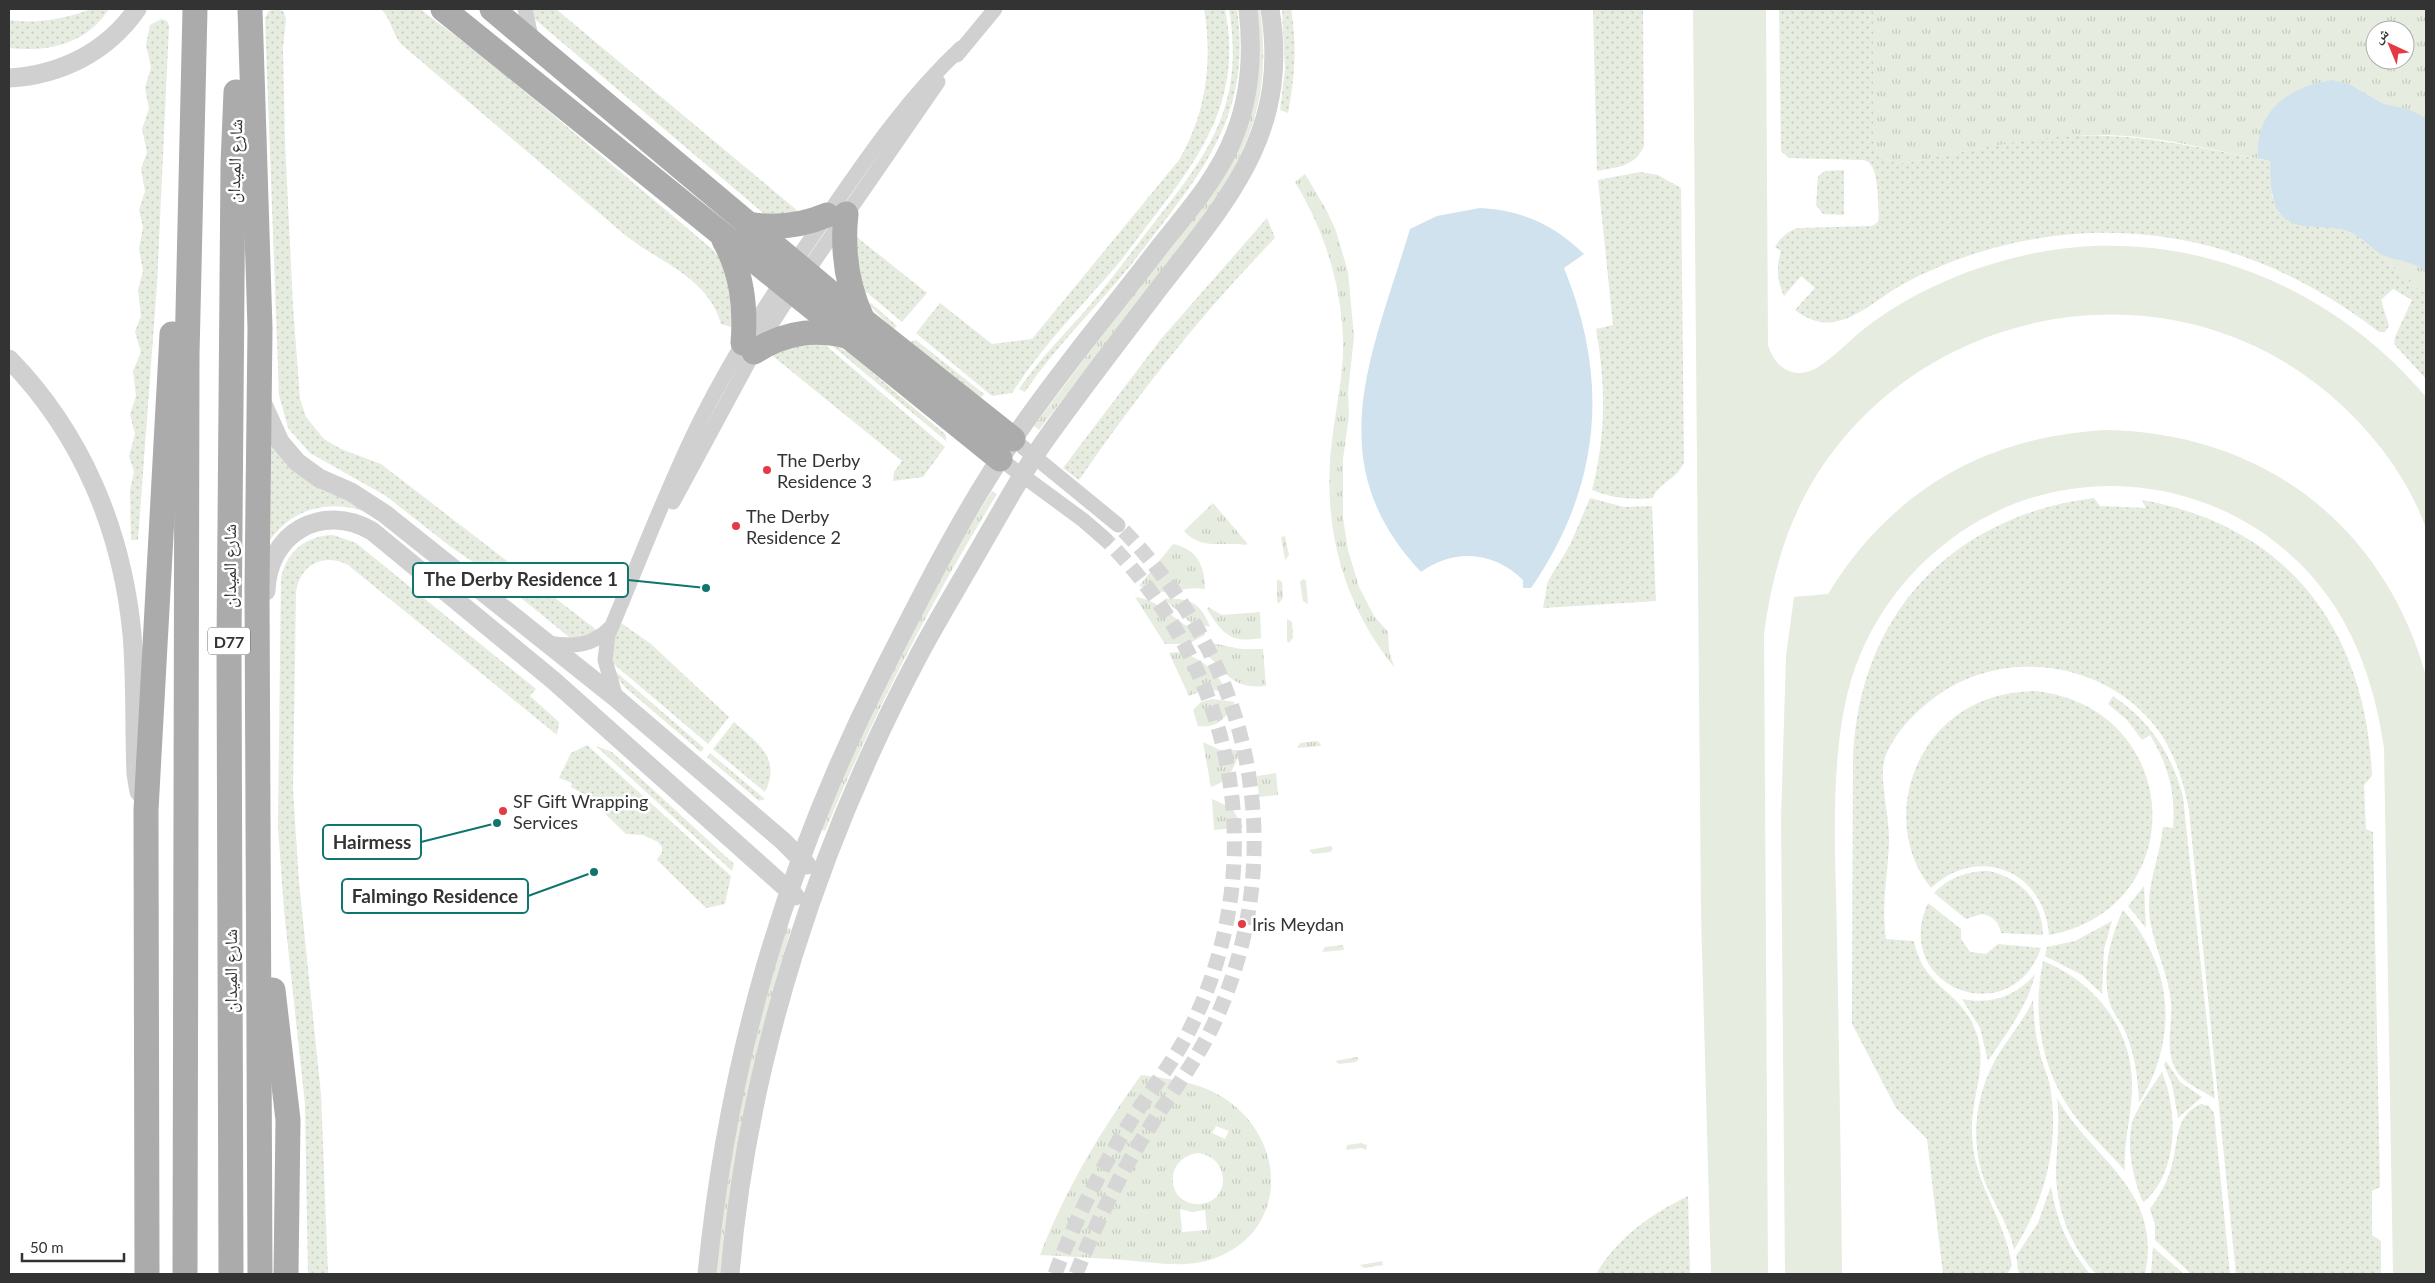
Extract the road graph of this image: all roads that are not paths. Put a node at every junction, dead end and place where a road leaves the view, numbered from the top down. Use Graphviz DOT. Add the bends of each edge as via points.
graph roads {
  1 [pos="137,9"];
  2 [pos="194,9"];
  3 [pos="239,9"];
  4 [pos="250,9"];
  5 [pos="444,9"];
  6 [pos="492,9"];
  7 [pos="525,9"];
  8 [pos="995,9"];
  9 [pos="1248,9"];
  10 [pos="1270,9"];
  11 [pos="532,42"];
  12 [pos="9,78"];
  13 [pos="191,178"];
  14 [pos="836,215"];
  15 [pos="748,224"];
  16 [pos="721,236"];
  17 [pos="800,267"];
  18 [pos="786,288"];
  19 [pos="855,328"];
  20 [pos="749,348"];
  21 [pos="9,360"];
  22 [pos="259,394"];
  23 [pos="1006,449"];
  24 [pos="1033,457"];
  25 [pos="1022,475"];
  26 [pos="1118,525"];
  27 [pos="1105,538"];
  28 [pos="611,627"];
  29 [pos="547,643"];
  30 [pos="258,654"];
  31 [pos="616,698"];
  32 [pos="146,810"];
  33 [pos="800,858"];
  34 [pos="820,879"];
  35 [pos="788,890"];
  36 [pos="259,897"];
  37 [pos="809,910"];
  38 [pos="146,1272"];
  39 [pos="185,1274"];
  40 [pos="231,1274"];
  41 [pos="260,1274"];
  42 [pos="286,1274"];
  43 [pos="707,1274"];
  44 [pos="730,1274"];
  1 -- 12 [label="street" via="110,40 82,59 52,71"];
  2 -- 13 [label="main road, D77"];
  3 -- 40 [label="main road, شارع الميدان / D77" via="230,415"];
  4 -- 22 [label="main road" via="260,303"];
  5 -- 16 [label="main road"];
  6 -- 11 [label="main road"];
  7 -- 11 [label="street"];
  8 -- 14 [label="street" via="889,127"];
  9 -- 23 [label="street" via="1251,49 1247,92 1236,132 1217,170"];
  10 -- 24 [label="street" via="1273,42 1271,85 1262,128 1246,168 1224,205"];
  11 -- 15 [label="main road"];
  13 -- 32 [label="main road" via="176,264"];
  13 -- 39 [label="main road, D77" via="187,365"];
  14 -- 15 [label="main road" via="791,226"];
  14 -- 17 [label="street"];
  14 -- 19 [label="main road" via="852,294"];
  15 -- 17 [label="main road"];
  16 -- 18 [label="main road"];
  16 -- 20 [label="main road" via="734,263 742,292"];
  17 -- 18 [label="street"];
  17 -- 19 [label="main road"];
  18 -- 19 [label="main road"];
  18 -- 20 [label="street"];
  19 -- 20 [label="main road" via="798,333"];
  19 -- 23 [label="main road"];
  20 -- 28 [label="street" via="695,463 646,546"];
  21 -- 32 [label="street" via="51,409 78,450 98,491 113,534 129,610 136,774"];
  22 -- 29 [label="street" via="280,442 298,462 385,514"];
  22 -- 30 [label="main road"];
  23 -- 24 [label="street"];
  23 -- 25 [label="street"];
  23 -- 33 [label="street" via="950,545 880,678 838,766"];
  24 -- 25 [label="street"];
  24 -- 26 [label="street"];
  25 -- 27 [label="street"];
  25 -- 34 [label="street" via="921,651 894,705"];
  28 -- 29 [label="street" via="599,638 585,644"];
  28 -- 31 [label="street" via="605,660"];
  29 -- 31 [label="street"];
  30 -- 35 [label="street" via="268,572 281,545 296,531 314,523 334,520 364,526 552,680"];
  30 -- 36 [label="main road"];
  31 -- 33 [label="street"];
  32 -- 38 [label="main road"];
  33 -- 34 [label="street"];
  33 -- 35 [label="street"];
  34 -- 37 [label="street"];
  35 -- 37 [label="street"];
  35 -- 43 [label="street" via="740,1063 718,1176"];
  36 -- 41 [label="main road"];
  36 -- 42 [label="main road" via="269,952 288,1120"];
  37 -- 44 [label="street" via="758,1092 738,1201"];
}
